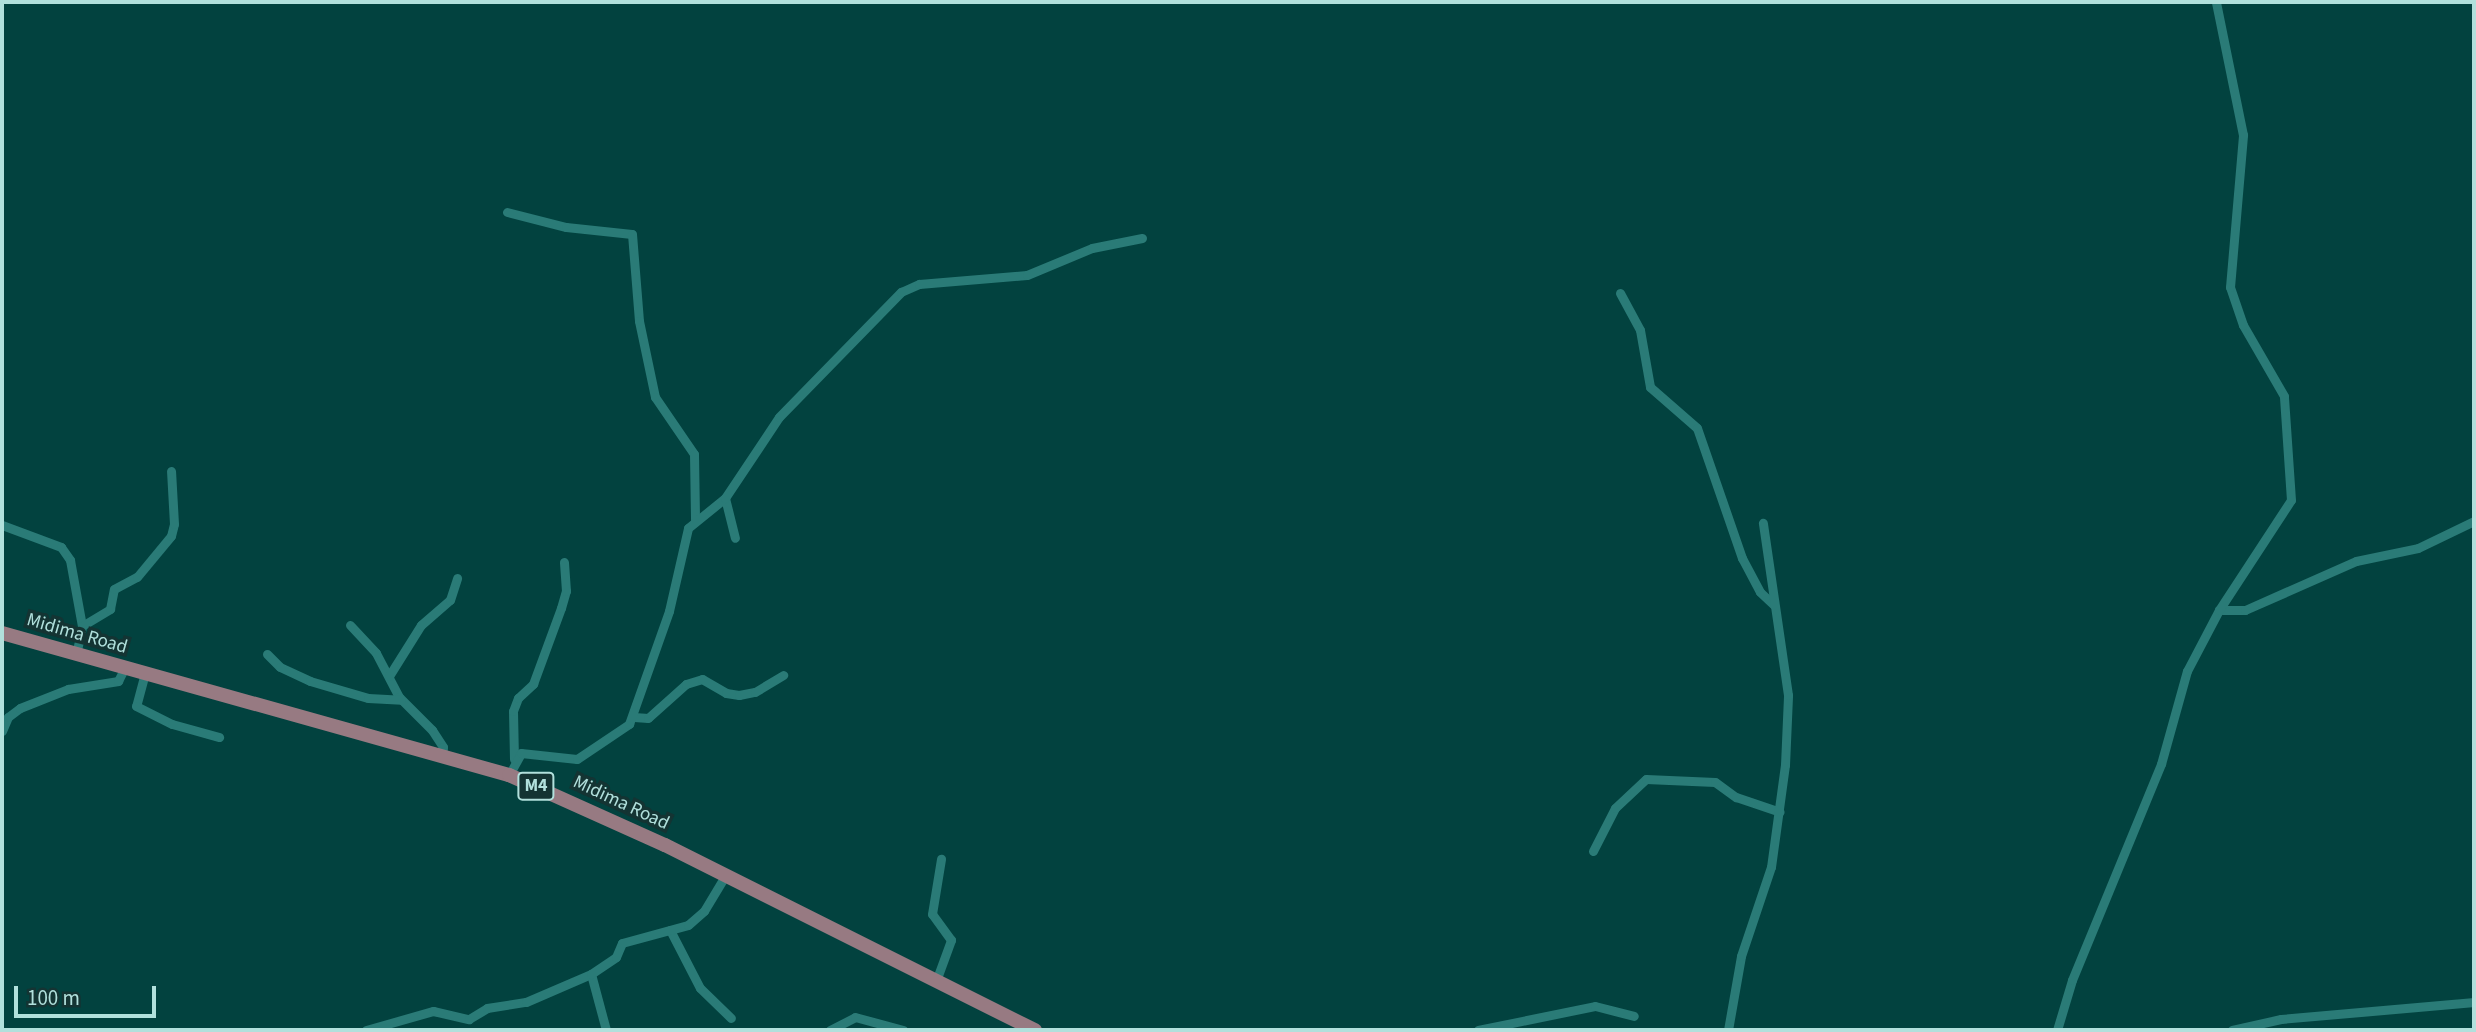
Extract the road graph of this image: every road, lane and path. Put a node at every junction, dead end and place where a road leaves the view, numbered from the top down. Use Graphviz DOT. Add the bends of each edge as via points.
graph roads {
  1 [pos="2216,2"];
  2 [pos="507,212"];
  3 [pos="1142,238"];
  4 [pos="1620,293"];
  5 [pos="171,471"];
  6 [pos="725,498"];
  7 [pos="695,521"];
  8 [pos="2474,521"];
  9 [pos="1763,523"];
  10 [pos="2,525"];
  11 [pos="735,538"];
  12 [pos="564,562"];
  13 [pos="457,578"];
  14 [pos="1774,605"];
  15 [pos="2218,610"];
  16 [pos="349,625"];
  17 [pos="82,626"];
  18 [pos="2,633"];
  19 [pos="76,654"];
  20 [pos="267,654"];
  21 [pos="125,667"];
  22 [pos="145,673"];
  23 [pos="783,675"];
  24 [pos="389,676"];
  25 [pos="401,700"];
  26 [pos="634,717"];
  27 [pos="2,732"];
  28 [pos="219,737"];
  29 [pos="442,758"];
  30 [pos="514,759"];
  31 [pos="509,775"];
  32 [pos="1780,811"];
  33 [pos="1593,851"];
  34 [pos="941,859"];
  35 [pos="725,876"];
  36 [pos="670,930"];
  37 [pos="591,974"];
  38 [pos="936,981"];
  39 [pos="2474,1002"];
  40 [pos="1634,1016"];
  41 [pos="731,1018"];
  42 [pos="366,1030"];
  43 [pos="606,1030"];
  44 [pos="830,1030"];
  45 [pos="903,1030"];
  46 [pos="1035,1030"];
  47 [pos="1478,1030"];
  48 [pos="1728,1030"];
  49 [pos="2057,1030"];
  50 [pos="2232,1030"];
  1 -- 15 [label="street" via="2243,135 2230,287 2243,325 2284,396 2292,492"];
  2 -- 7 [label="street" via="566,227 632,234 639,321 655,397 694,454 691,495"];
  3 -- 6 [label="street" via="1092,248 1027,275 910,286 779,417"];
  4 -- 14 [label="street" via="1640,330 1650,387 1696,428 1742,558 1760,592"];
  5 -- 17 [label="street" via="171,536 137,577 114,589 110,609"];
  6 -- 7 [label="street"];
  6 -- 11 [label="street"];
  7 -- 26 [label="street" via="683,537 669,611"];
  8 -- 15 [label="street" via="2418,548 2356,561 2245,610"];
  9 -- 14 [label="street"];
  10 -- 17 [label="street" via="61,547 70,561"];
  12 -- 30 [label="street" via="566,592 561,608 533,684 518,698 513,711"];
  13 -- 24 [label="street" via="450,600 421,625"];
  14 -- 32 [label="street" via="1788,713"];
  15 -- 49 [label="street" via="2182,684 2161,764 2072,980"];
  16 -- 24 [label="street" via="370,645"];
  17 -- 19 [label="street"];
  18 -- 19 [label="main road, Midima Road / M4"];
  19 -- 21 [label="main road, Midima Road / M4"];
  20 -- 25 [label="street" via="279,667 310,681 368,698"];
  21 -- 22 [label="main road, Midima Road / M4"];
  21 -- 27 [label="street" via="118,681 68,689 20,708 8,717"];
  22 -- 28 [label="street" via="136,706 172,724"];
  22 -- 29 [label="main road, Midima Road / M4"];
  23 -- 26 [label="street" via="755,692 739,695 702,679 686,684 648,718"];
  24 -- 25 [label="street"];
  25 -- 29 [label="street" via="432,730 443,747"];
  26 -- 30 [label="street" via="585,757 566,759 528,751"];
  29 -- 31 [label="main road, Midima Road / M4"];
  30 -- 31 [label="street"];
  31 -- 35 [label="main road, Midima Road / M4" via="573,801"];
  32 -- 33 [label="street" via="1736,797 1715,782 1646,779 1615,808"];
  32 -- 48 [label="street" via="1771,867 1741,956"];
  34 -- 38 [label="street" via="932,914 951,940"];
  35 -- 36 [label="street" via="704,911 688,925"];
  35 -- 38 [label="main road, Midima Road / M4"];
  36 -- 37 [label="street" via="622,943 616,957"];
  36 -- 41 [label="street" via="700,988"];
  37 -- 42 [label="street" via="526,1002 487,1008 469,1019 433,1011"];
  37 -- 43 [label="street"];
  38 -- 46 [label="main road, Midima Road / M4"];
  39 -- 50 [label="street" via="2281,1019"];
  40 -- 47 [label="street" via="1595,1006"];
  44 -- 45 [label="street" via="855,1017"];
}
